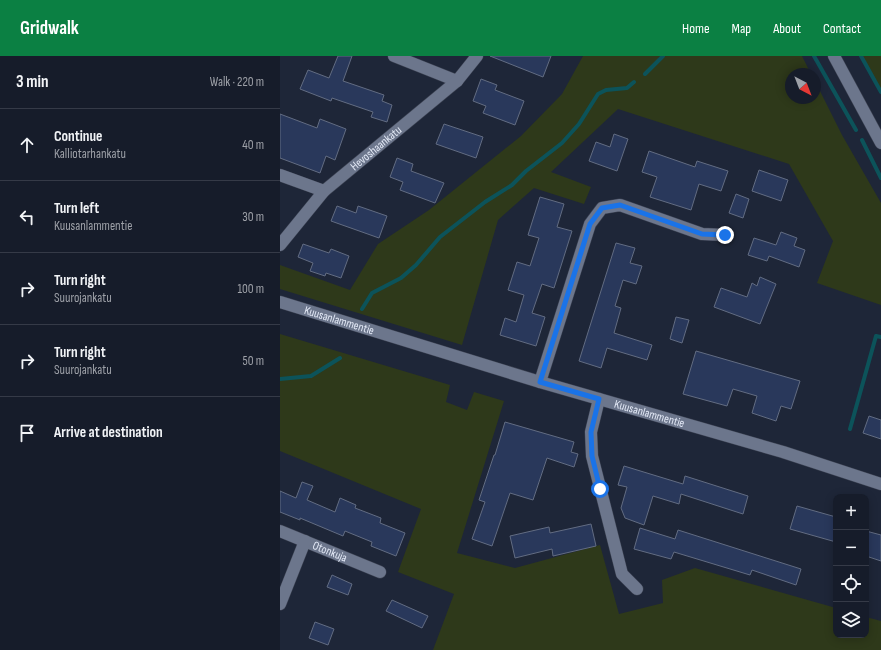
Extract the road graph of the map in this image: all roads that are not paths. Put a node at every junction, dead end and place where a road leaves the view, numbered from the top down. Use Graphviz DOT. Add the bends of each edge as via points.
graph roads {
  1 [pos="394,56"];
  2 [pos="477,56"];
  3 [pos="834,56"];
  4 [pos="457,82"];
  5 [pos="881,143"];
  6 [pos="280,175"];
  7 [pos="324,191"];
  8 [pos="725,235"];
  9 [pos="280,244"];
  10 [pos="280,302"];
  11 [pos="540,382"];
  12 [pos="599,399"];
  13 [pos="881,484"];
  14 [pos="280,531"];
  15 [pos="305,541"];
  16 [pos="380,572"];
  17 [pos="637,589"];
  18 [pos="280,604"];
  1 -- 4 [label="street"];
  2 -- 4 [label="street, Hevoshaankatu"];
  3 -- 5 [label="street"];
  4 -- 7 [label="street, Hevoshaankatu"];
  6 -- 7 [label="street"];
  7 -- 9 [label="street, Hevoshaankatu"];
  8 -- 11 [label="street" via="702,234 620,205 602,208 590,224"];
  10 -- 11 [label="street, Kuusanlammentie"];
  11 -- 12 [label="street, Kuusanlammentie"];
  12 -- 13 [label="street, Kuusanlammentie" via="783,452"];
  12 -- 17 [label="street" via="591,432 592,456 622,574"];
  14 -- 15 [label="street, Otonkuja"];
  15 -- 16 [label="street, Otonkuja"];
  15 -- 18 [label="street"];
}
